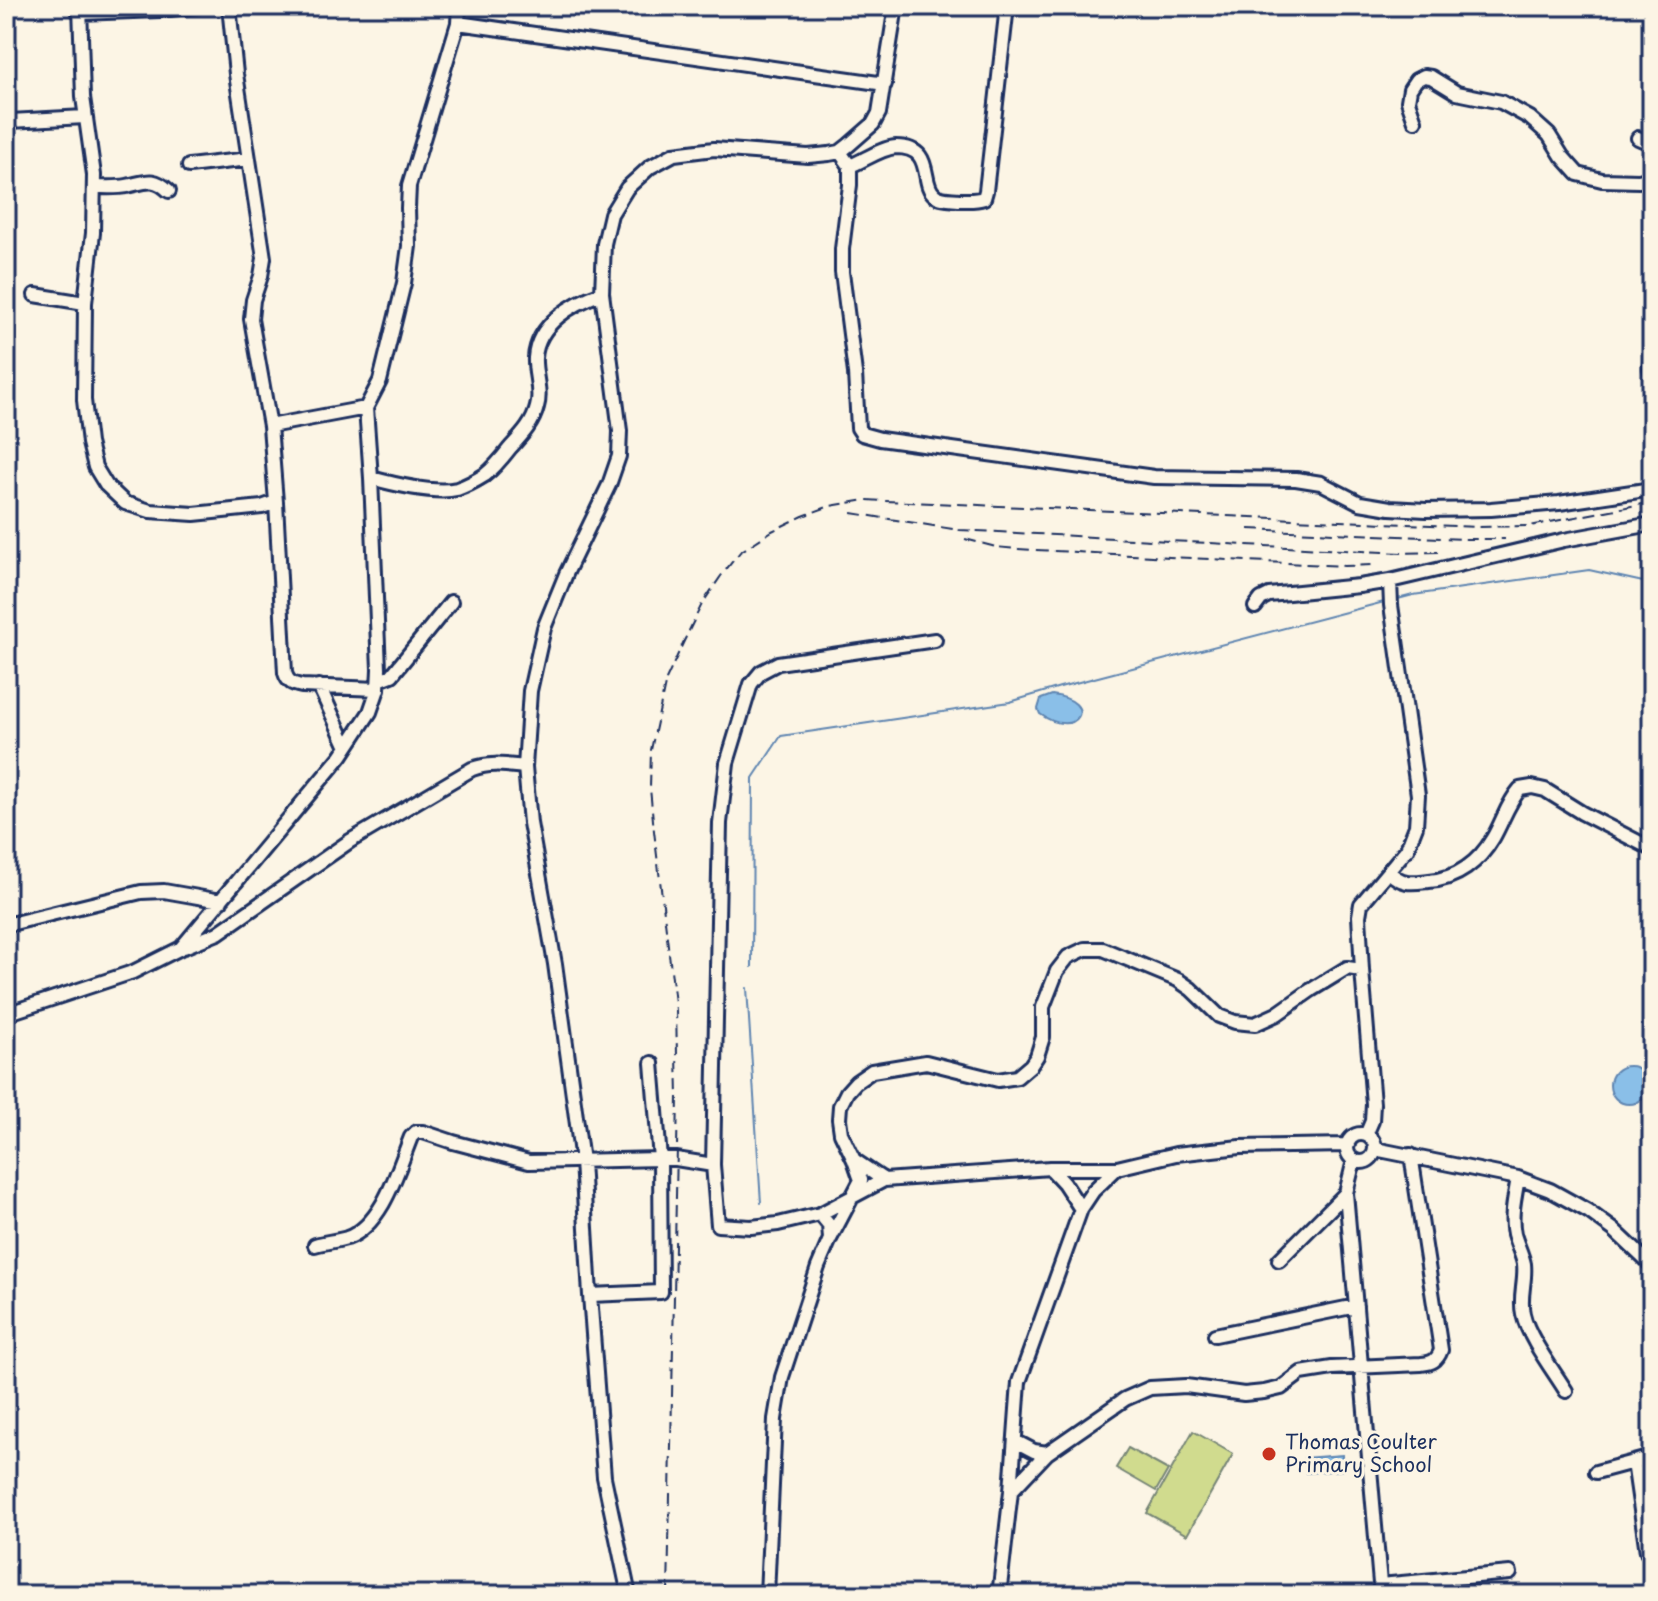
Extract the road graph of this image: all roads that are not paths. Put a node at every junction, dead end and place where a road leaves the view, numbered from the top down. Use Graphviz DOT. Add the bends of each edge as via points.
graph roads {
  1 [pos="198,6"];
  2 [pos="229,6"];
  3 [pos="459,6"];
  4 [pos="896,6"];
  5 [pos="1007,6"];
  6 [pos="80,10"];
  7 [pos="458,23"];
  8 [pos="885,84"];
  9 [pos="85,117"];
  10 [pos="10,121"];
  11 [pos="1415,121"];
  12 [pos="1638,138"];
  13 [pos="1652,144"];
  14 [pos="840,152"];
  15 [pos="249,159"];
  16 [pos="189,166"];
  17 [pos="850,166"];
  18 [pos="1652,177"];
  19 [pos="94,187"];
  20 [pos="169,191"];
  21 [pos="602,293"];
  22 [pos="35,295"];
  23 [pos="85,303"];
  24 [pos="1652,353"];
  25 [pos="1652,375"];
  26 [pos="366,408"];
  27 [pos="270,426"];
  28 [pos="371,478"];
  29 [pos="1652,489"];
  30 [pos="276,502"];
  31 [pos="1652,524"];
  32 [pos="1390,581"];
  33 [pos="451,602"];
  34 [pos="1255,607"];
  35 [pos="935,640"];
  36 [pos="379,685"];
  37 [pos="319,686"];
  38 [pos="347,747"];
  39 [pos="525,767"];
  40 [pos="1652,849"];
  41 [pos="1389,872"];
  42 [pos="221,901"];
  43 [pos="6,925"];
  44 [pos="181,948"];
  45 [pos="1362,970"];
  46 [pos="6,1014"];
  47 [pos="652,1063"];
  48 [pos="1366,1135"];
  49 [pos="1348,1145"];
  50 [pos="1375,1149"];
  51 [pos="1411,1155"];
  52 [pos="660,1159"];
  53 [pos="854,1160"];
  54 [pos="1354,1160"];
  55 [pos="582,1161"];
  56 [pos="713,1165"];
  57 [pos="1050,1168"];
  58 [pos="1117,1168"];
  59 [pos="1518,1178"];
  60 [pos="884,1180"];
  61 [pos="1346,1193"];
  62 [pos="852,1197"];
  63 [pos="1081,1209"];
  64 [pos="820,1214"];
  65 [pos="830,1239"];
  66 [pos="315,1245"];
  67 [pos="1279,1260"];
  68 [pos="1652,1266"];
  69 [pos="590,1295"];
  70 [pos="1356,1306"];
  71 [pos="1215,1335"];
  72 [pos="1361,1367"];
  73 [pos="1566,1391"];
  74 [pos="1015,1441"];
  75 [pos="1047,1453"];
  76 [pos="1652,1457"];
  77 [pos="1634,1462"];
  78 [pos="1596,1472"];
  79 [pos="1011,1491"];
  80 [pos="1647,1552"];
  81 [pos="1510,1573"];
  82 [pos="1381,1590"];
  83 [pos="629,1595"];
  84 [pos="767,1595"];
  85 [pos="1003,1595"];
  1 -- 6 [label="street"];
  2 -- 15 [label="street"];
  3 -- 7 [label="street"];
  4 -- 8 [label="street"];
  5 -- 17 [label="street" via="984,198 934,195 924,161 905,148 882,150"];
  6 -- 9 [label="street"];
  7 -- 8 [label="street"];
  7 -- 26 [label="street" via="409,186 404,283 380,381"];
  8 -- 14 [label="street" via="873,124"];
  9 -- 10 [label="street"];
  9 -- 19 [label="street"];
  11 -- 18 [label="street" via="1410,89 1416,80 1431,77 1457,93 1501,102 1530,118 1578,174 1627,181"];
  12 -- 13 [label="street"];
  14 -- 17 [label="street"];
  14 -- 21 [label="street" via="808,156 714,149 674,154 650,167 627,188 611,214"];
  15 -- 16 [label="street"];
  15 -- 27 [label="street" via="264,258 251,319"];
  17 -- 29 [label="street" via="842,272 862,434 1154,477 1296,479 1321,483 1360,503 1390,508 1491,509"];
  19 -- 20 [label="street" via="151,181"];
  19 -- 23 [label="street"];
  21 -- 28 [label="street" via="582,300 543,333 535,357 539,403 533,419 486,474 455,489"];
  21 -- 39 [label="street" via="619,456 544,628 530,691"];
  22 -- 23 [label="street"];
  23 -- 30 [label="street" via="84,400 95,467 106,485 125,503 150,511 194,514"];
  24 -- 25 [label="street"];
  26 -- 27 [label="street"];
  26 -- 28 [label="street"];
  27 -- 30 [label="street"];
  28 -- 36 [label="street"];
  30 -- 37 [label="street" via="285,673 292,684"];
  31 -- 32 [label="street"];
  32 -- 34 [label="street" via="1269,595"];
  32 -- 41 [label="street" via="1418,795 1416,826"];
  33 -- 36 [label="street"];
  35 -- 56 [label="street" via="778,663 751,684 727,763 720,823"];
  36 -- 37 [label="street"];
  36 -- 38 [label="street" via="370,712"];
  37 -- 38 [label="street"];
  38 -- 42 [label="street"];
  39 -- 44 [label="street" via="495,764 472,769 350,841 218,933"];
  39 -- 55 [label="street"];
  40 -- 41 [label="street" via="1532,787 1520,789 1510,800 1480,856 1450,878 1403,882"];
  41 -- 45 [label="street" via="1361,904"];
  42 -- 43 [label="street" via="141,892"];
  42 -- 44 [label="street"];
  44 -- 46 [label="street" via="133,972"];
  45 -- 48 [label="street" via="1373,1104"];
  45 -- 53 [label="street" via="1347,968 1255,1024 1219,1016 1178,980 1103,949 1085,949 1068,957 1057,971 1043,1007 1037,1056 1017,1077 998,1080 926,1062 872,1071 856,1082 840,1106 839,1119"];
  47 -- 52 [label="street"];
  48 -- 49 [label="street" via="1355,1136"];
  48 -- 50 [label="street"];
  49 -- 54 [label="street"];
  49 -- 58 [label="street" via="1240,1147"];
  50 -- 51 [label="street"];
  50 -- 54 [label="street" via="1368,1161"];
  51 -- 59 [label="street"];
  51 -- 72 [label="street" via="1441,1350 1431,1363"];
  52 -- 55 [label="street"];
  52 -- 56 [label="street"];
  52 -- 69 [label="street" via="661,1292"];
  53 -- 60 [label="street"];
  53 -- 62 [label="street" via="861,1180"];
  54 -- 61 [label="street"];
  55 -- 66 [label="street" via="529,1162 416,1132 384,1203 364,1228"];
  55 -- 69 [label="street"];
  56 -- 64 [label="street" via="718,1225 751,1227"];
  57 -- 58 [label="street"];
  57 -- 60 [label="street"];
  57 -- 63 [label="street"];
  58 -- 63 [label="street"];
  59 -- 68 [label="street" via="1588,1211"];
  59 -- 73 [label="street" via="1513,1221 1523,1261 1523,1315"];
  60 -- 62 [label="street"];
  61 -- 67 [label="street"];
  61 -- 70 [label="street"];
  62 -- 64 [label="street"];
  62 -- 65 [label="street"];
  63 -- 74 [label="street" via="1019,1382"];
  64 -- 65 [label="street" via="829,1225"];
  65 -- 84 [label="street" via="782,1377 775,1419"];
  69 -- 83 [label="street" via="604,1477"];
  70 -- 71 [label="street"];
  70 -- 72 [label="street"];
  72 -- 75 [label="street" via="1301,1373 1281,1388 1244,1394 1186,1386 1150,1388 1125,1399"];
  72 -- 82 [label="street"];
  74 -- 75 [label="street"];
  74 -- 79 [label="street"];
  75 -- 79 [label="street"];
  76 -- 77 [label="street"];
  77 -- 78 [label="street"];
  77 -- 80 [label="street"];
  79 -- 85 [label="street"];
  81 -- 82 [label="street"];
}
